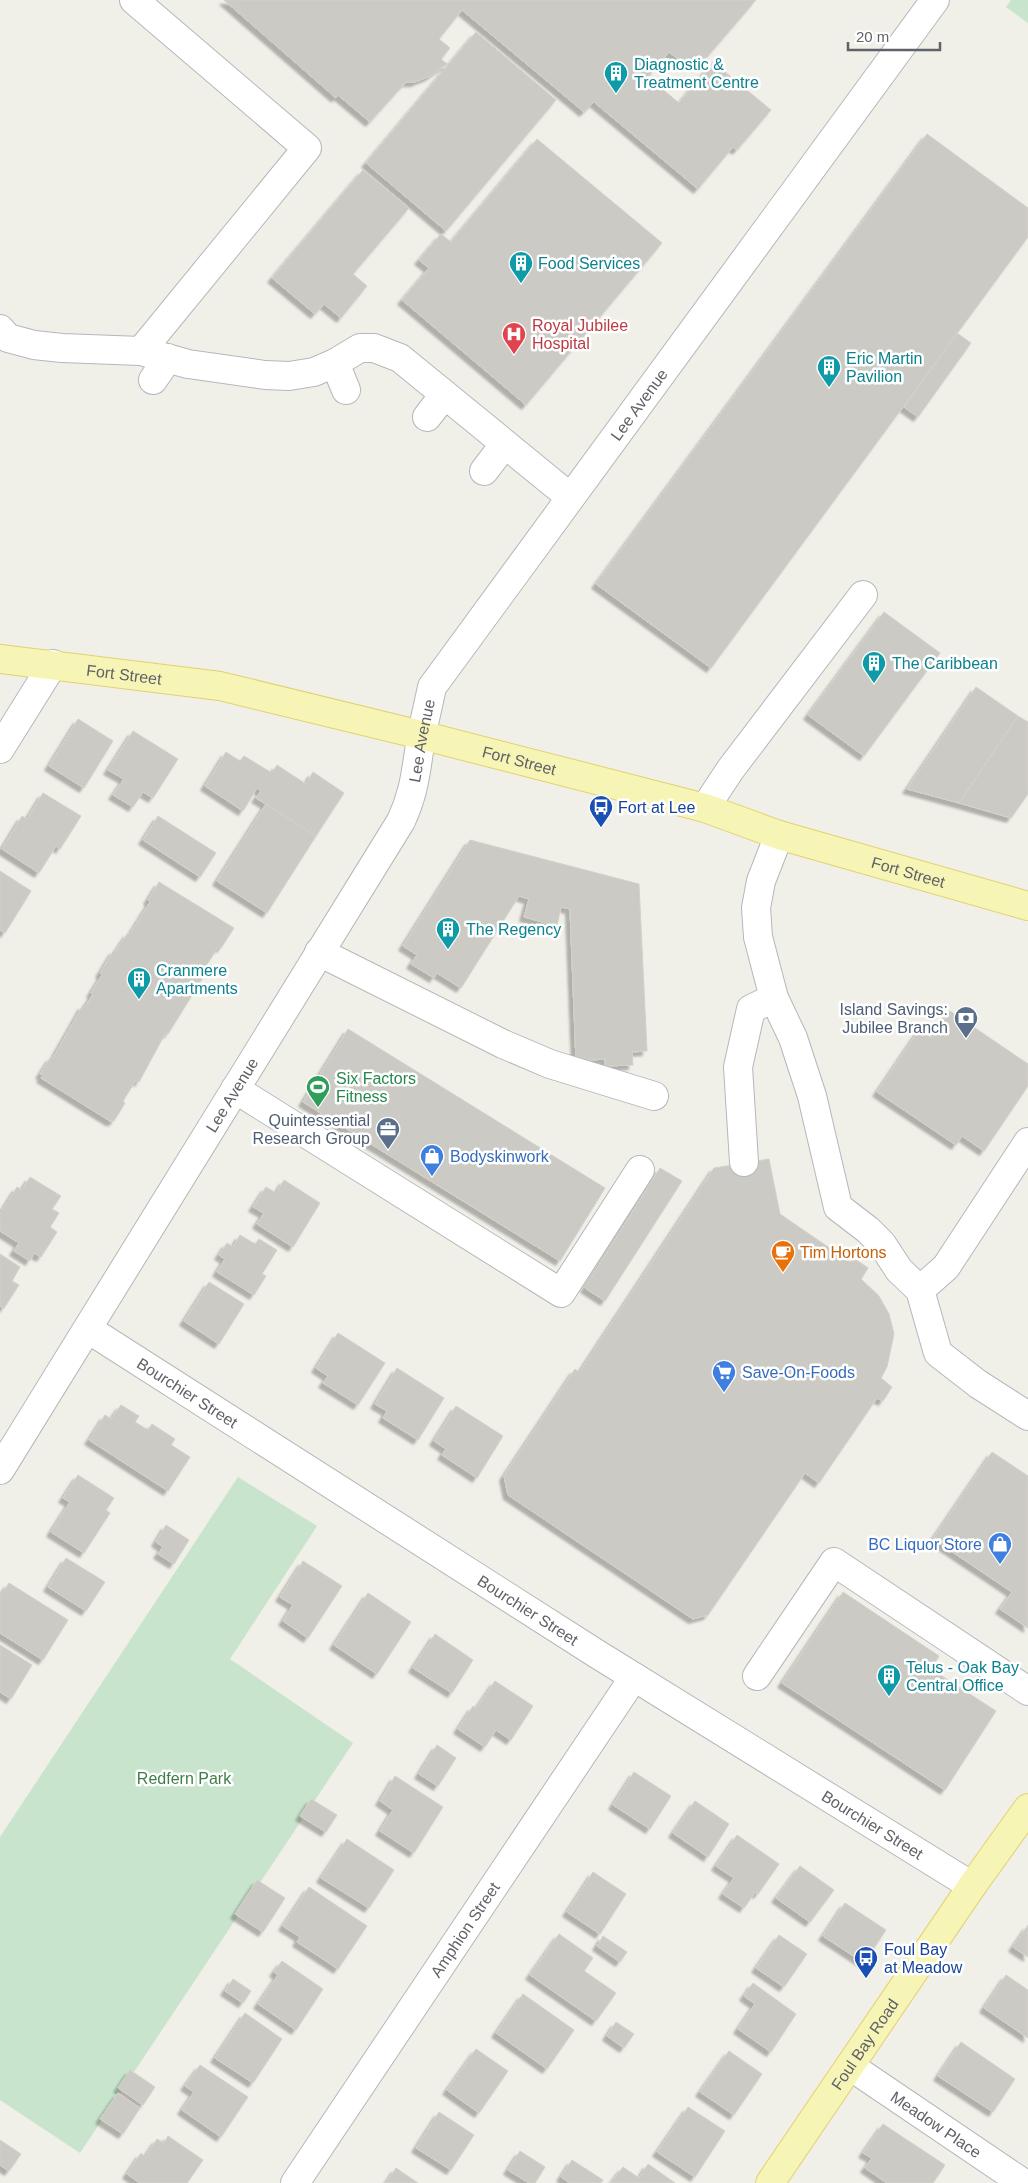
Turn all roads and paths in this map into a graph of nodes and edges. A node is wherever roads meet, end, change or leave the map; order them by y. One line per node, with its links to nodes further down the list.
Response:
1 (134, 0): 4 (street)
2 (935, 0): 13 (street, Lee Avenue)
3 (0, 329): 4 (street)
4 (141, 351): 5 (street)
5 (168, 358): 6 (street); 7 (street)
6 (335, 363): 8 (street); 9 (street)
7 (153, 380)
8 (346, 390)
9 (444, 395): 10 (street); 11 (street)
10 (426, 417)
11 (504, 444): 12 (street); 13 (street)
12 (484, 472)
13 (570, 497): 17 (street, Lee Avenue)
14 (863, 595): 19 (street)
15 (0, 659): 16 (main road, Fort Street)
16 (53, 664): 17 (main road, Fort Street); 18 (street)
17 (421, 734): 19 (main road, Fort Street); 22 (street, Lee Avenue)
18 (0, 749)
19 (705, 808): 20 (main road, Fort Street)
20 (779, 835): 21 (main road, Fort Street); 23 (street)
21 (1027, 904)
22 (319, 952): 24 (street, Lee Avenue); 25 (street)
23 (774, 998): 27 (street); 29 (street)
24 (235, 1089): 28 (street); 30 (street, Lee Avenue)
25 (654, 1096)
26 (1028, 1142): 29 (street)
27 (744, 1162)
28 (640, 1170)
29 (920, 1290): 31 (street)
30 (88, 1329): 32 (street, Lee Avenue); 34 (street, Bourchier Street)
31 (1028, 1416)
32 (0, 1470)
33 (757, 1676): 35 (street)
34 (634, 1677): 37 (street, Bourchier Street); 39 (street, Amphion Street)
35 (1028, 1691)
36 (1028, 1808): 37 (main road, Foul Bay Road)
37 (972, 1886): 38 (main road, Foul Bay Road)
38 (850, 2066): 40 (main road, Foul Bay Road); 41 (street, Meadow Place)
39 (295, 2183)
40 (770, 2183)
41 (1023, 2183)

